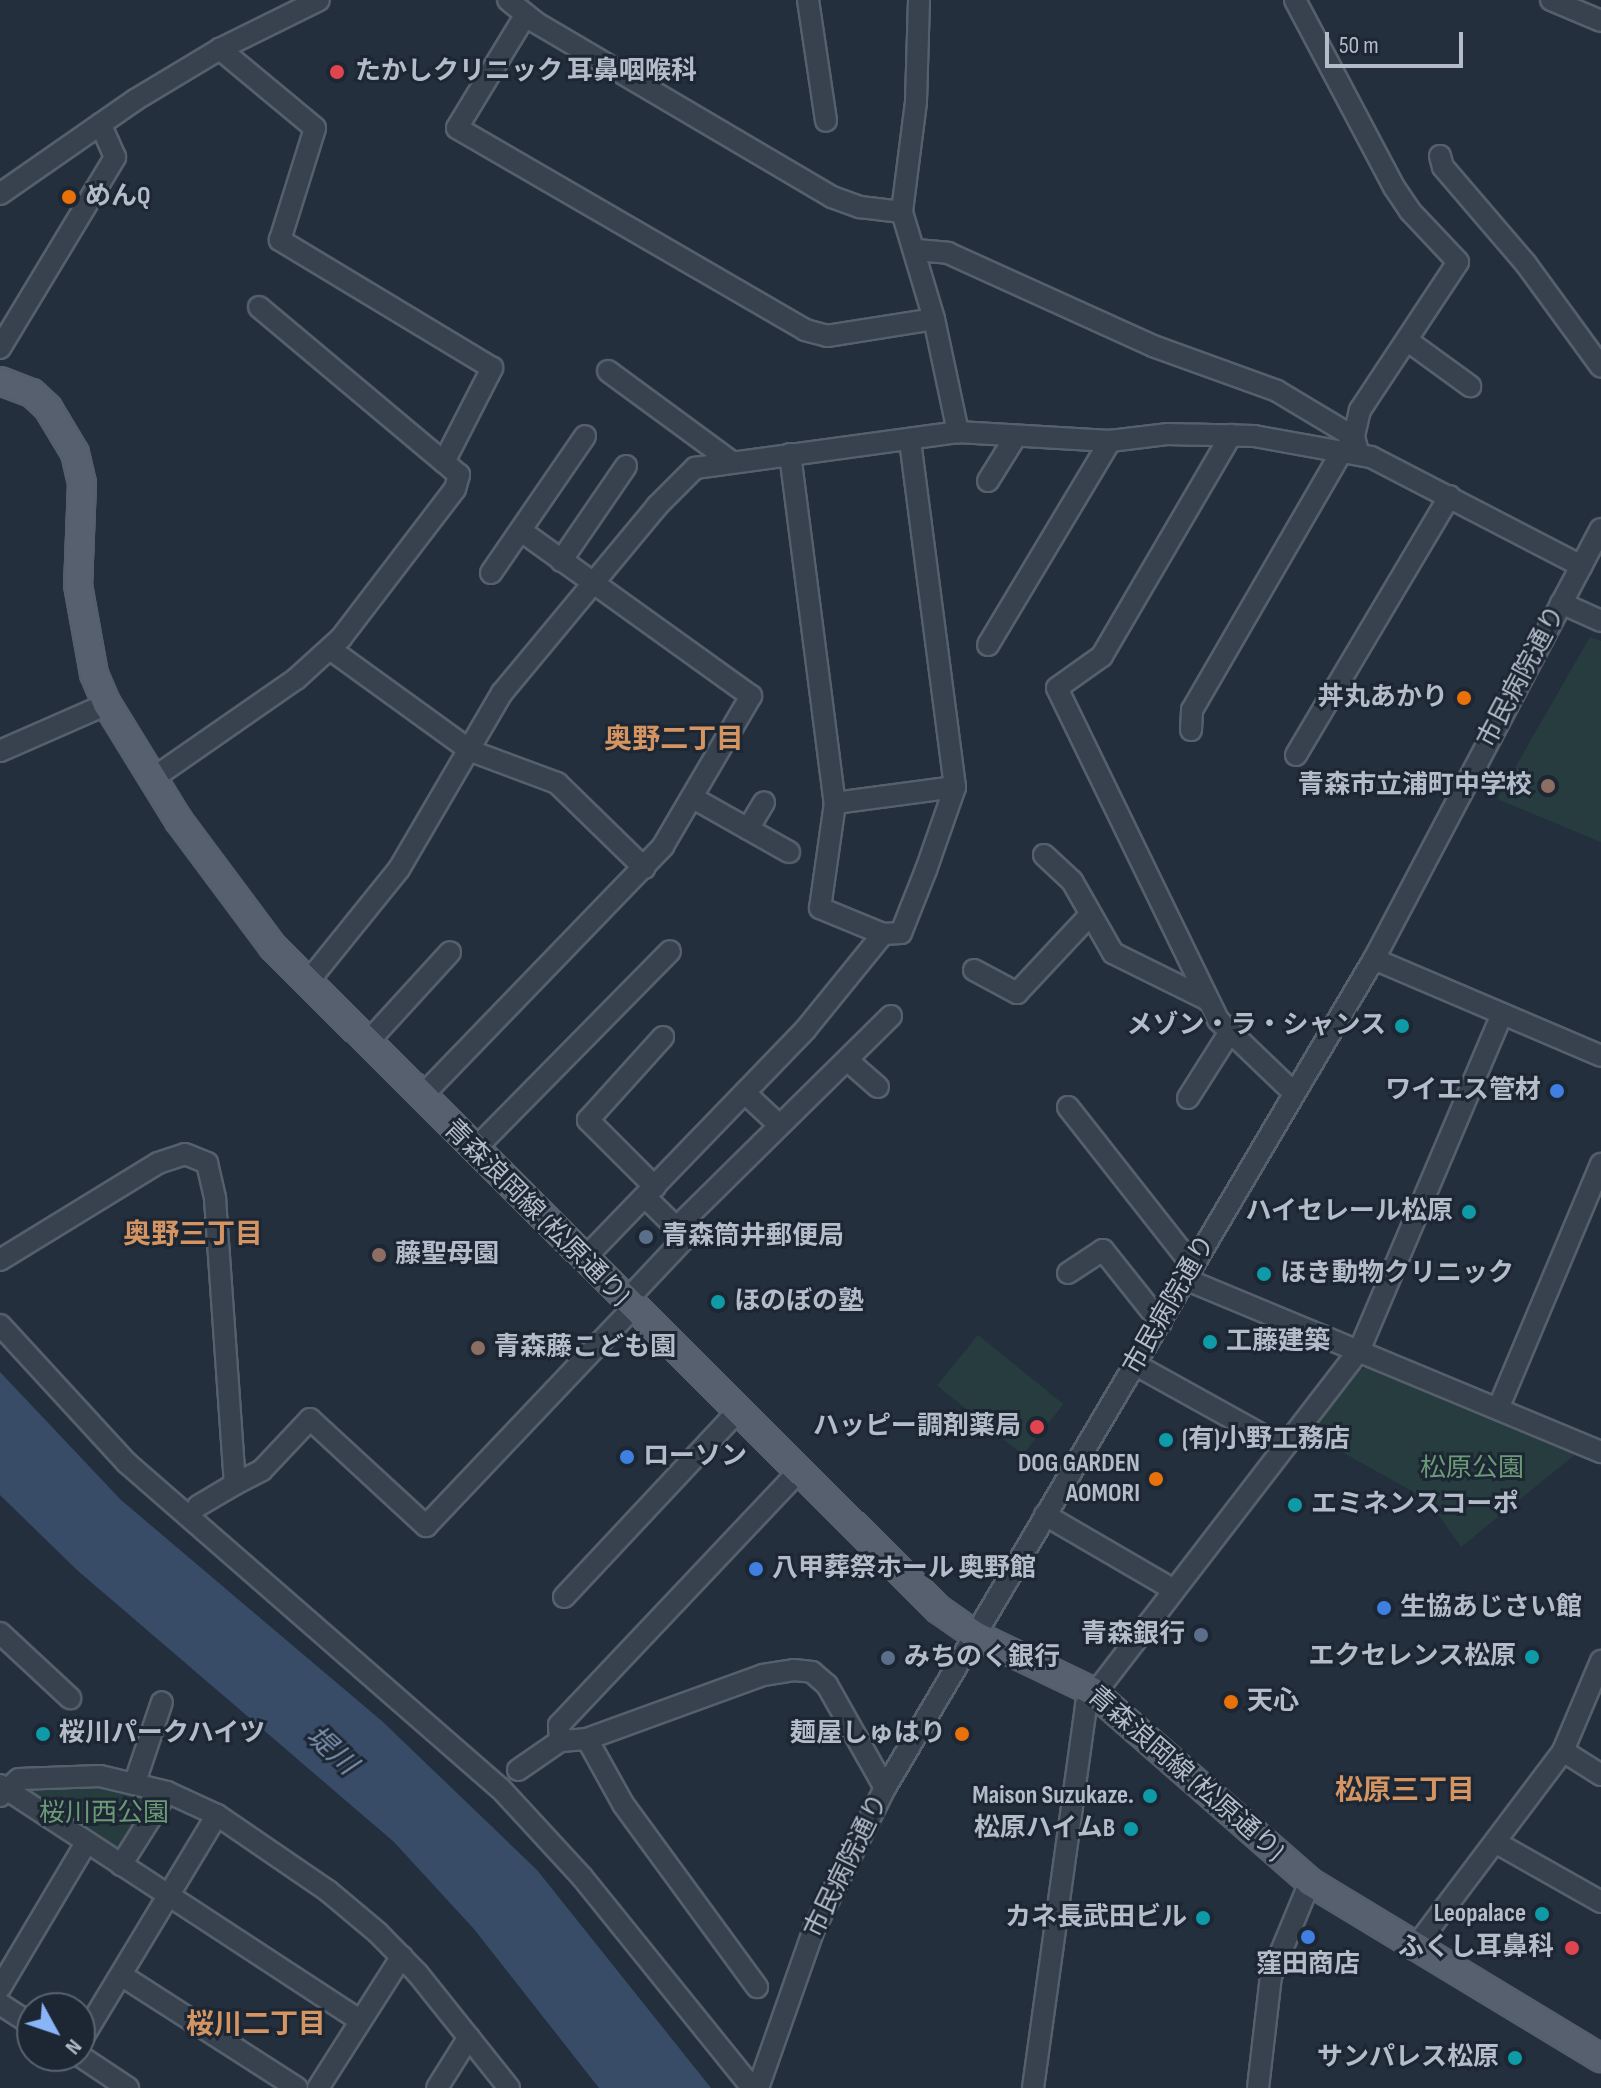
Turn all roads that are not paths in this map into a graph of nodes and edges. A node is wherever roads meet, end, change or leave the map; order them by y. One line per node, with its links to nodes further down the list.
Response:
1 (319, 0): 9 (street)
2 (508, 0): 7 (street)
3 (808, 0): 10 (street)
4 (919, 0): 14 (street)
5 (1295, 0): 18 (street)
6 (1551, 0): 8 (street)
7 (525, 16): 14 (street); 17 (street)
8 (1601, 21)
9 (220, 49): 11 (street); 33 (street)
10 (826, 121)
11 (100, 124): 13 (street); 19 (street)
12 (1440, 156): 20 (street)
13 (0, 194)
14 (902, 212): 15 (street)
15 (916, 250): 17 (street); 30 (street)
16 (259, 307): 33 (street)
17 (934, 319): 24 (street)
18 (1408, 341): 23 (street); 30 (street)
19 (0, 348)
20 (1601, 367)
21 (608, 371): 32 (street)
22 (0, 381): 47 (main road, 青森浪岡線 (松原通り))
23 (1470, 386)
24 (958, 432): 27 (street); 28 (street)
25 (1231, 435): 29 (street); 30 (street); 68 (street)
26 (585, 436): 38 (street)
27 (1016, 436): 29 (street); 35 (street)
28 (910, 439): 31 (street); 53 (street)
29 (1110, 441): 45 (street)
30 (1351, 447): 36 (street); 48 (street)
31 (790, 454): 32 (street); 56 (street)
32 (729, 460): 42 (street)
33 (444, 462): 46 (street)
34 (626, 466): 39 (street)
35 (988, 481)
36 (1450, 496): 40 (street); 51 (street)
37 (1601, 529): 40 (street, 市民病院通り)
38 (521, 531): 39 (street); 41 (street)
39 (561, 561): 42 (street)
40 (1581, 566): 43 (street, 市民病院通り)
41 (491, 573)
42 (593, 587): 50 (street); 54 (street)
43 (1561, 603): 44 (street); 65 (street, 市民病院通り)
44 (1601, 621)
45 (988, 645)
46 (330, 649): 50 (street); 52 (street)
47 (107, 704): 49 (street); 52 (main road, 青森浪岡線 (松原通り))
48 (1191, 730)
49 (0, 751)
50 (471, 751): 60 (street); 67 (street)
51 (1296, 755)
52 (152, 779): 67 (main road, 青森浪岡線 (松原通り))
53 (955, 787): 56 (street); 62 (street)
54 (695, 799): 57 (street); 60 (street)
55 (764, 802): 57 (street)
56 (835, 803): 62 (street)
57 (748, 829): 58 (street)
58 (789, 852)
59 (1044, 855): 61 (street)
60 (644, 868): 79 (street)
61 (1090, 915): 66 (street); 68 (street)
62 (883, 934): 78 (street)
63 (670, 951): 83 (street)
64 (450, 952): 73 (street)
65 (1374, 959): 69 (street); 77 (street, 市民病院通り)
66 (974, 970)
67 (307, 983): 73 (main road, 青森浪岡線 (松原通り))
68 (1208, 1000): 71 (street)
69 (1502, 1014): 74 (street); 94 (street)
70 (891, 1016): 75 (street)
71 (1228, 1035): 77 (street); 80 (street)
72 (663, 1037): 85 (street)
73 (367, 1043): 79 (main road, 青森浪岡線 (松原通り))
74 (1601, 1056)
75 (847, 1060): 76 (street); 82 (street)
76 (878, 1087)
77 (1294, 1093): 89 (street, 市民病院通り)
78 (746, 1094): 82 (street); 85 (street)
79 (421, 1097): 83 (main road, 青森浪岡線 (松原通り))
80 (1188, 1098)
81 (1068, 1107): 89 (street)
82 (779, 1125): 86 (street)
83 (474, 1150): 88 (main road, 青森浪岡線 (松原通り))
84 (1601, 1164): 96 (street)
85 (650, 1192): 86 (street); 88 (street)
86 (676, 1228): 91 (street)
87 (0, 1260): 101 (street)
88 (583, 1260): 91 (main road, 青森浪岡線 (松原通り))
89 (1189, 1272): 92 (street, 市民病院通り); 94 (street)
90 (1068, 1273): 92 (street)
91 (629, 1306): 97 (main road, 青森浪岡線 (松原通り)); 101 (street)
92 (1161, 1323): 95 (street, 市民病院通り)
93 (0, 1325): 143 (street)
94 (1359, 1351): 96 (street); 98 (street)
95 (1136, 1365): 98 (street); 103 (street, 市民病院通り)
96 (1498, 1409): 99 (street)
97 (737, 1412): 100 (main road, 青森浪岡線 (松原通り)); 105 (street)
98 (1284, 1447): 104 (street)
99 (1601, 1452)
100 (797, 1473): 107 (main road, 青森浪岡線 (松原通り)); 113 (street)
101 (235, 1484): 102 (street)
102 (198, 1506)
103 (1045, 1515): 104 (street); 107 (street, 市民病院通り)
104 (1172, 1589): 109 (street)
105 (564, 1597)
106 (0, 1633): 110 (street)
107 (975, 1635): 109 (main road, 青森浪岡線 (松原通り)); 118 (street, 市民病院通り)
108 (1601, 1661): 114 (street)
109 (1092, 1691): 125 (main road, 青森浪岡線 (松原通り)); 145 (street)
110 (70, 1698)
111 (162, 1702): 117 (street)
112 (587, 1739): 113 (street); 118 (street); 131 (street)
113 (560, 1741): 115 (street)
114 (1563, 1751): 116 (street); 122 (street)
115 (518, 1770)
116 (1601, 1775)
117 (135, 1782): 119 (street); 120 (street)
118 (885, 1788): 144 (street, 市民病院通り)
119 (2, 1790): 123 (street)
120 (167, 1792): 121 (street); 124 (street)
121 (217, 1815): 126 (street); 129 (street)
122 (1495, 1842): 127 (street); 128 (street)
123 (86, 1843): 124 (street); 132 (street)
124 (121, 1865): 126 (street)
125 (1310, 1882): 128 (main road, 青森浪岡線 (松原通り)); 146 (street)
126 (168, 1895): 130 (street); 134 (street)
127 (1601, 1902)
128 (1414, 1949): 136 (main road, 青森浪岡線 (松原通り))
129 (402, 1956): 134 (street); 135 (street)
130 (121, 1975): 133 (street); 139 (street)
131 (757, 1987)
132 (0, 1988)
133 (96, 2016)
134 (360, 2021): 140 (street)
135 (469, 2037): 141 (street); 142 (street)
136 (1601, 2058)
137 (96, 2067): 138 (street)
138 (128, 2088)
139 (297, 2088)
140 (318, 2088)
141 (437, 2088)
142 (509, 2088)
143 (752, 2088)
144 (758, 2088)
145 (1033, 2088)
146 (1258, 2088)

